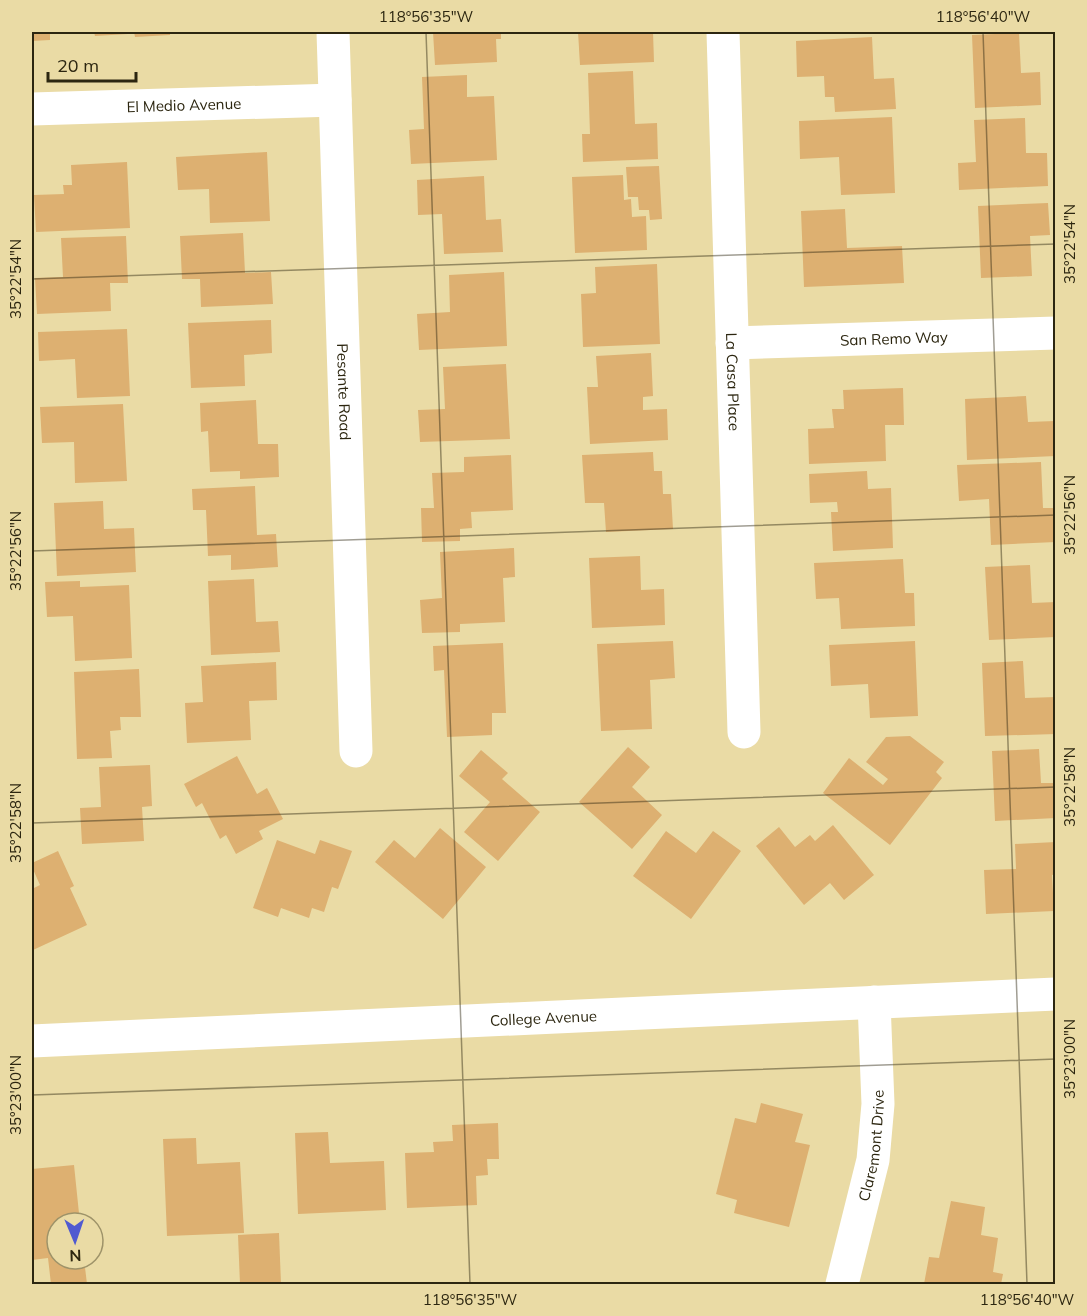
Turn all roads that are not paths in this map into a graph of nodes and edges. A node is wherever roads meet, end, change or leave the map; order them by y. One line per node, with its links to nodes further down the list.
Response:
1 (333, 32): 3 (street, Pesante Road)
2 (723, 32): 6 (street, La Casa Place)
3 (335, 100): 4 (street, El Medio Avenue); 8 (street, Pesante Road)
4 (32, 109)
5 (1056, 333): 6 (street, San Remo Way)
6 (732, 343): 7 (street, La Casa Place)
7 (744, 732)
8 (356, 751)
9 (1056, 994): 10 (street, College Avenue)
10 (874, 1002): 11 (street, College Avenue); 12 (street, Claremont Drive)
11 (32, 1041)
12 (842, 1284)

